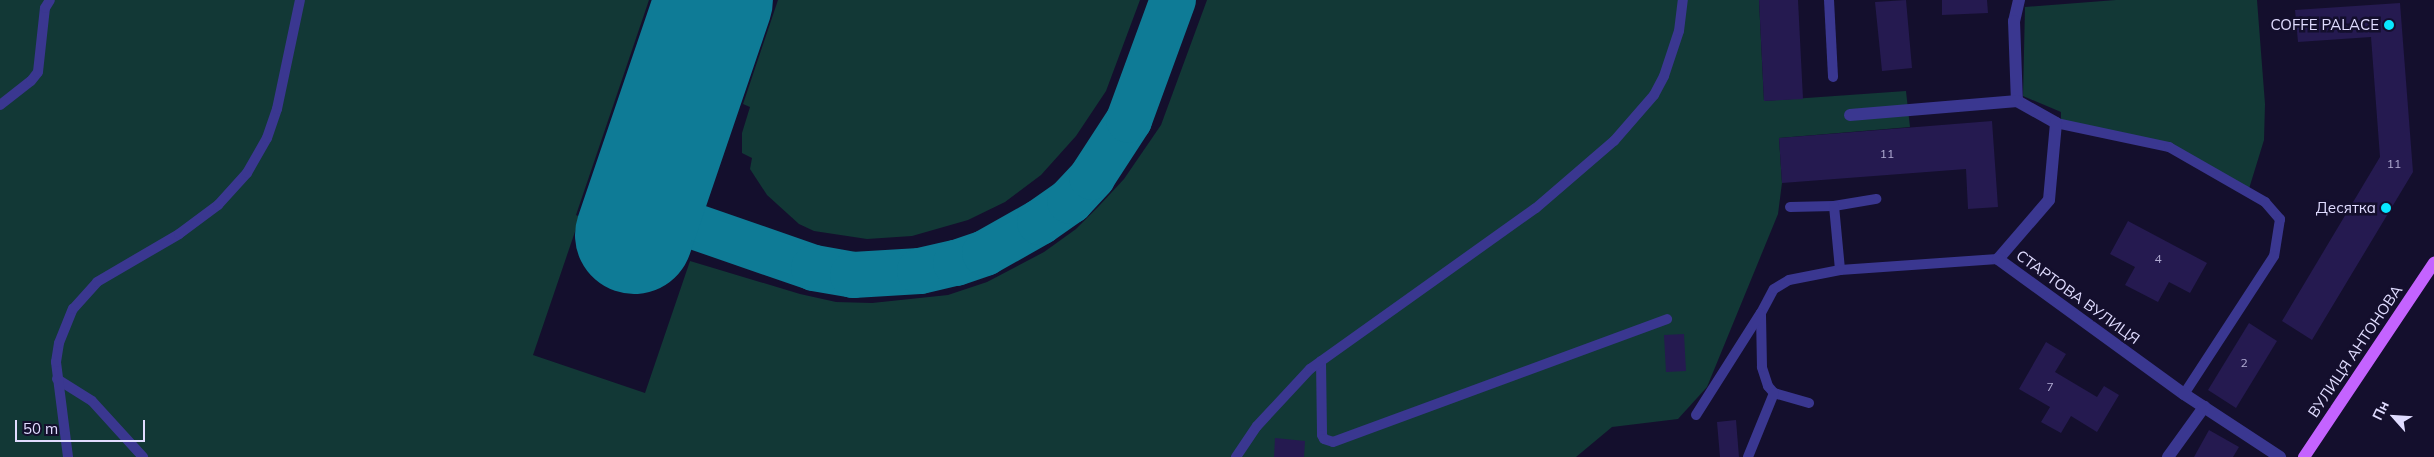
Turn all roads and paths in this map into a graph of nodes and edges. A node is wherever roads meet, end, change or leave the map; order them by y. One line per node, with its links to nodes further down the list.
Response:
1 (50, 0): 8 (lane)
2 (300, 0): 20 (lane)
3 (1683, 0): 19 (lane)
4 (1829, 0): 6 (lane)
5 (2019, 0): 7 (street)
6 (1834, 76)
7 (2017, 101): 9 (street); 10 (street)
8 (0, 105)
9 (1850, 115)
10 (2056, 123): 14 (street, СТАРТОВА ВУЛИЦЯ); 22 (lane)
11 (1876, 199): 12 (lane)
12 (1834, 206): 13 (lane); 16 (lane)
13 (1790, 208)
14 (1998, 259): 16 (lane); 22 (street, СТАРТОВА ВУЛИЦЯ)
15 (2434, 263): 32 (main road, ВУЛИЦЯ АНТОНОВА)
16 (1840, 270): 17 (lane)
17 (1761, 313): 21 (lane); 25 (lane)
18 (1667, 319): 19 (lane)
19 (1321, 361): 28 (lane)
20 (57, 379): 26 (lane); 27 (lane)
21 (1774, 393): 23 (lane); 29 (lane)
22 (2184, 394): 24 (street, СТАРТОВА ВУЛИЦЯ)
23 (1809, 403)
24 (2204, 407): 30 (street); 31 (street, СТАРТОВА ВУЛИЦЯ)
25 (1696, 415)
26 (68, 457)
27 (143, 457)
28 (1236, 457)
29 (1748, 457)
30 (2168, 457)
31 (2280, 457)
32 (2304, 457)

